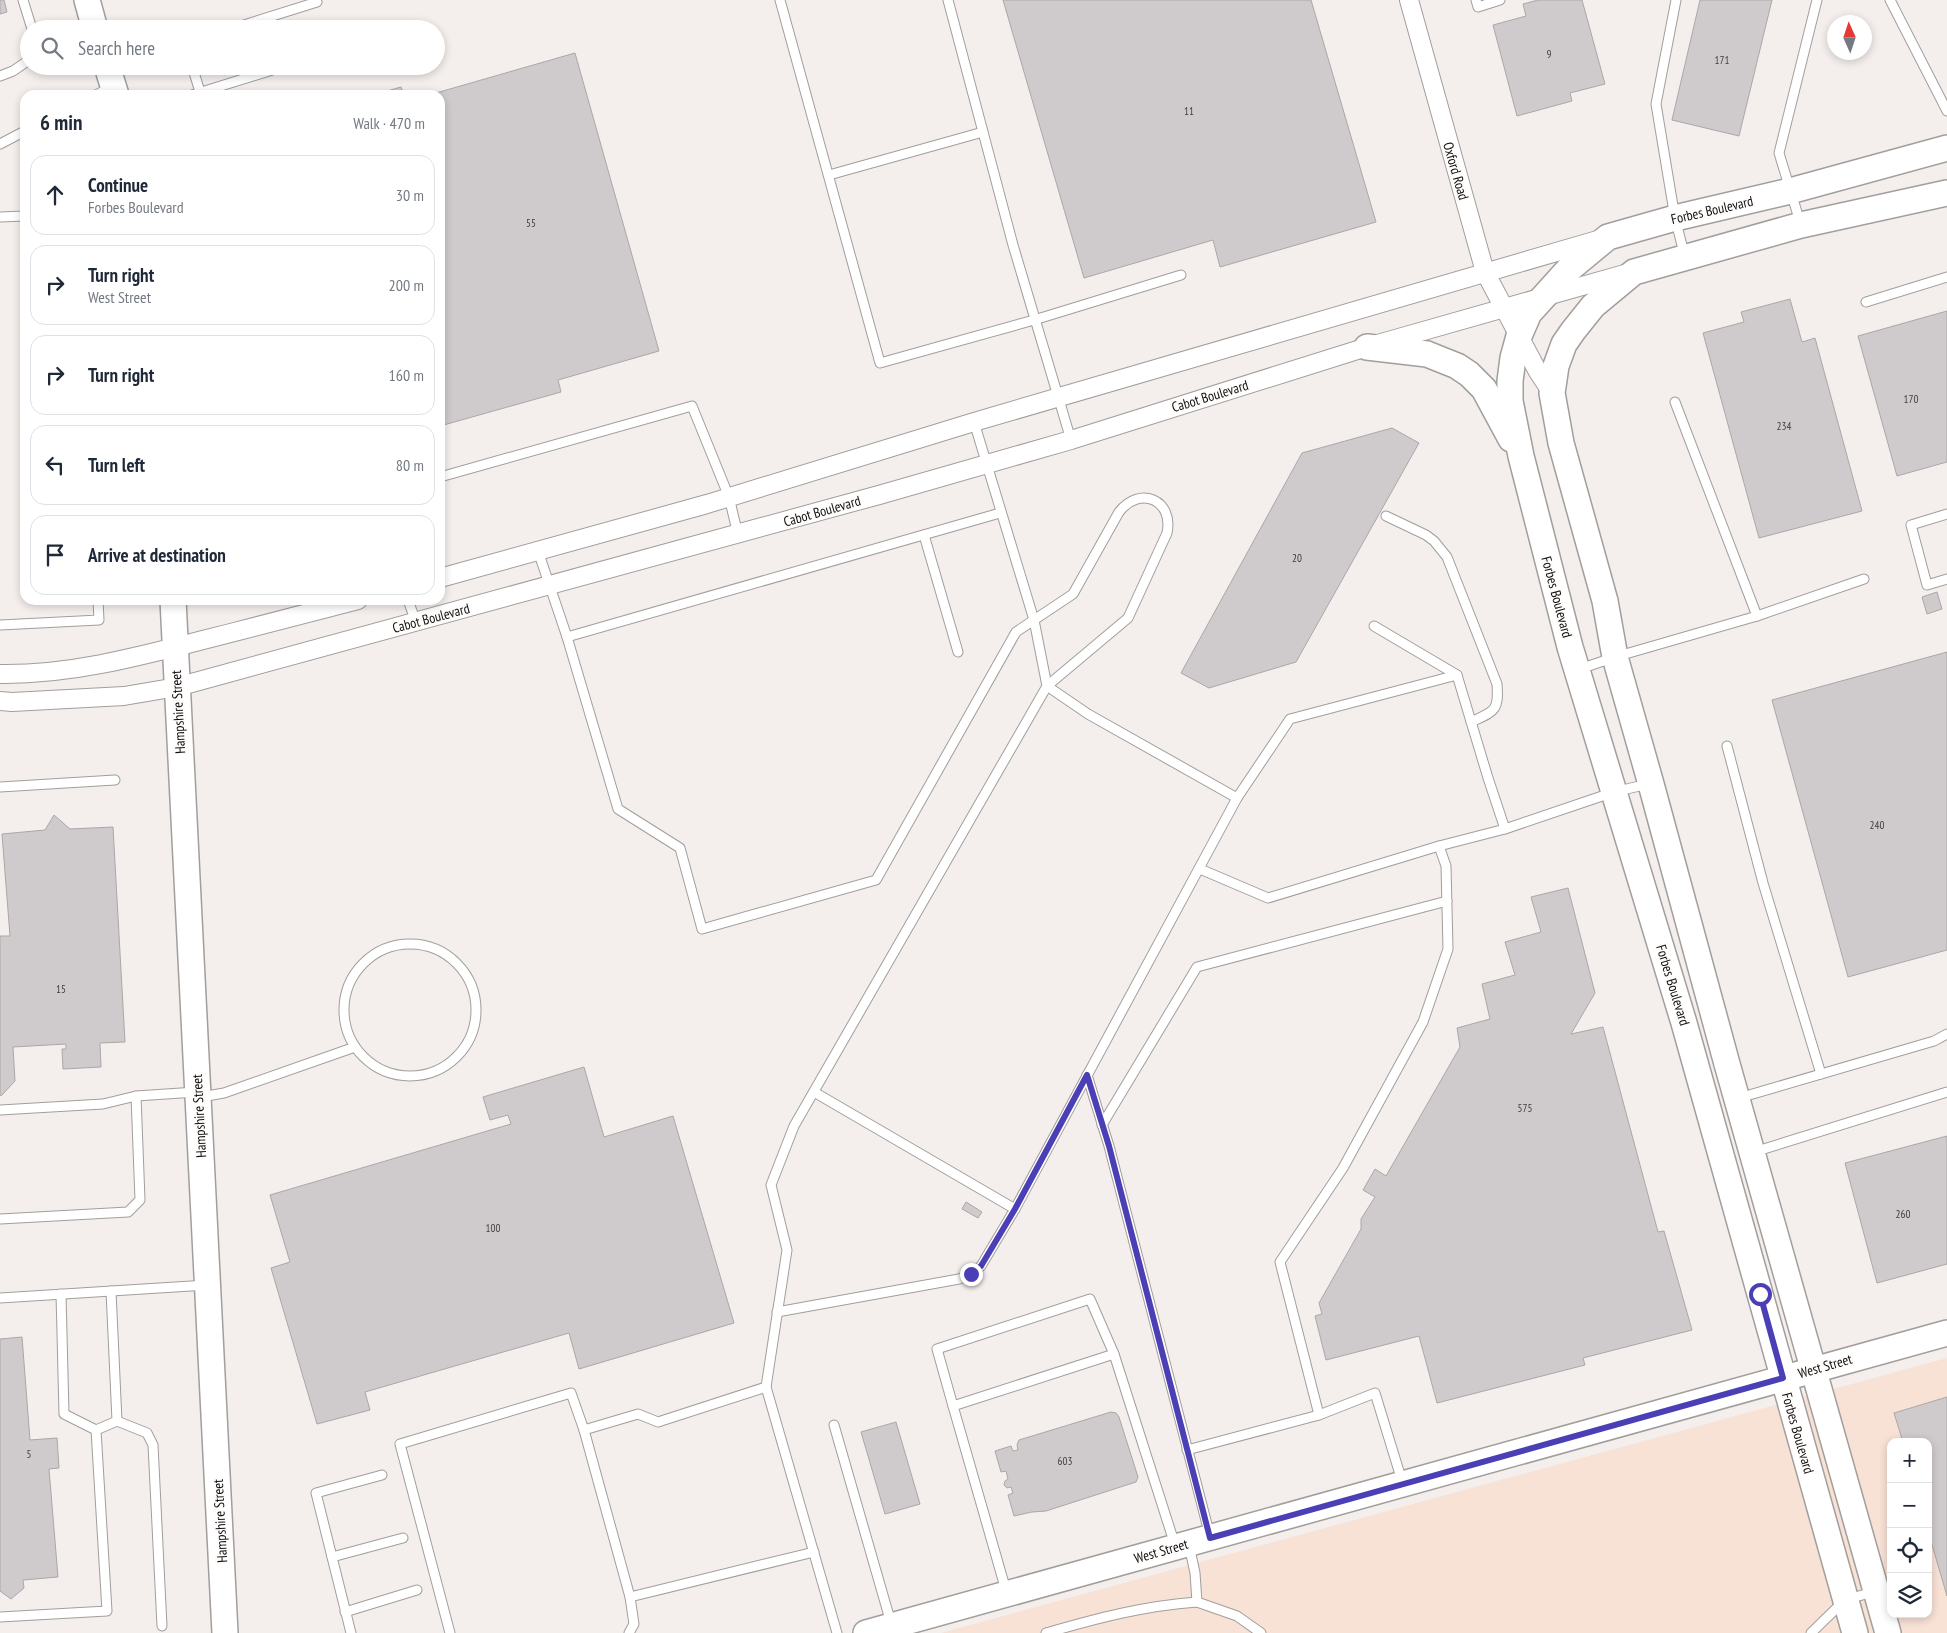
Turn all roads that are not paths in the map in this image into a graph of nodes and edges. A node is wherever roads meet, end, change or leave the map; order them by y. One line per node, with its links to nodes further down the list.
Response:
1 (24, 0): 12 (lane)
2 (87, 0): 13 (street)
3 (780, 0): 26 (lane)
4 (948, 0): 22 (lane)
5 (1408, 0): 35 (street, Oxford Road)
6 (1476, 0): 7 (lane)
7 (1500, 0)
8 (1676, 0): 31 (lane)
9 (1817, 0): 27 (lane)
10 (1890, 0): 21 (lane)
11 (317, 2): 14 (lane)
12 (30, 20)
13 (93, 20)
14 (260, 20)
15 (20, 66): 18 (lane)
16 (194, 75): 19 (lane)
17 (257, 75): 20 (lane)
18 (0, 76)
19 (197, 90)
20 (210, 90)
21 (1947, 111)
22 (983, 132): 26 (lane); 42 (lane)
23 (20, 134): 24 (lane)
24 (0, 144)
25 (1947, 148): 27 (street, Forbes Boulevard)
26 (829, 175): 42 (lane)
27 (1790, 191): 31 (street, Forbes Boulevard); 32 (lane)
28 (1947, 193): 32 (street, Forbes Boulevard)
29 (20, 216): 30 (lane)
30 (0, 217)
31 (1675, 218): 33 (street, Forbes Boulevard); 34 (lane)
32 (1801, 225): 34 (street, Forbes Boulevard)
33 (1608, 237): 35 (street); 39 (street, Forbes Boulevard)
34 (1685, 257): 36 (street, Forbes Boulevard)
35 (1485, 272): 41 (street, Oxford Road); 46 (street)
36 (1634, 272): 39 (street, Cabot Boulevard); 45 (street, Forbes Boulevard)
37 (1181, 275): 42 (lane)
38 (1947, 277): 40 (lane)
39 (1543, 297): 41 (street, Cabot Boulevard); 43 (street, Forbes Boulevard)
40 (1866, 302)
41 (1504, 307): 43 (street, Oxford Road); 44 (street, Cabot Boulevard)
42 (1034, 320): 46 (lane)
43 (1519, 336): 45 (street, Forbes Boulevard); 50 (street, Forbes Boulevard)
44 (1367, 347): 49 (street, Cabot Boulevard); 50 (street)
45 (1552, 393): 76 (street, Forbes Boulevard)
46 (1058, 397): 48 (street); 49 (lane)
47 (1675, 402): 68 (lane)
48 (974, 422): 51 (lane); 53 (street)
49 (1071, 440): 51 (street, Cabot Boulevard)
50 (1520, 456): 77 (street, Forbes Boulevard)
51 (986, 464): 54 (lane); 57 (street, Cabot Boulevard)
52 (445, 476): 53 (lane)
53 (729, 497): 57 (lane); 59 (street)
54 (1000, 513): 58 (lane); 69 (lane)
55 (1947, 514): 62 (lane)
56 (1386, 516): 83 (lane)
57 (738, 535): 63 (street, Cabot Boulevard)
58 (924, 535): 73 (lane); 75 (lane)
59 (538, 551): 60 (street); 63 (lane)
60 (445, 577)
61 (1864, 579): 68 (lane)
62 (1947, 579)
63 (551, 586): 70 (street, Cabot Boulevard); 73 (lane)
64 (98, 605): 71 (lane)
65 (173, 605): 74 (street, Hampshire Street)
66 (339, 605): 74 (street)
67 (410, 605): 70 (lane)
68 (1757, 616): 76 (lane)
69 (1034, 620): 73 (lane); 80 (lane); 80 (lane)
70 (416, 622): 81 (street, Cabot Boulevard)
71 (0, 625)
72 (1374, 626): 79 (lane)
73 (567, 637)
74 (175, 647): 78 (street); 81 (street, Hampshire Street)
75 (958, 652)
76 (1614, 657): 77 (lane); 86 (street, Forbes Boulevard)
77 (1577, 670): 88 (street, Forbes Boulevard)
78 (0, 674)
79 (1458, 675): 83 (lane); 89 (lane)
80 (1047, 686): 89 (lane); 98 (lane)
81 (177, 688): 82 (street, Cabot Boulevard); 100 (street, Hampshire Street)
82 (0, 701)
83 (1471, 722): 90 (lane)
84 (1727, 746): 96 (lane)
85 (115, 780): 87 (lane)
86 (1651, 784): 88 (lane); 102 (street, Forbes Boulevard)
87 (0, 787)
88 (1614, 792): 90 (lane); 105 (street, Forbes Boulevard)
89 (1237, 798): 92 (lane)
90 (1505, 829): 91 (lane)
91 (1439, 846): 92 (lane); 93 (lane)
92 (1200, 869): 97 (lane)
93 (1447, 901): 104 (lane); 119 (lane)
94 (1947, 1034): 96 (lane)
95 (355, 1047): 95 (lane); 100 (lane)
96 (1821, 1074): 102 (lane)
97 (1087, 1075): 104 (lane); 106 (lane)
98 (814, 1092): 106 (lane); 112 (lane)
99 (1947, 1092): 105 (lane)
100 (198, 1095): 101 (lane); 108 (street, Hampshire Street)
101 (136, 1096): 103 (lane); 107 (lane)
102 (1736, 1099): 105 (street, Forbes Boulevard)
103 (0, 1110)
104 (1102, 1125): 124 (lane)
105 (1736, 1141): 115 (street, Forbes Boulevard); 116 (street, Forbes Boulevard)
106 (1015, 1209): 112 (lane)
107 (0, 1219)
108 (208, 1285): 109 (lane); 141 (street, Hampshire Street)
109 (111, 1291): 110 (lane); 120 (lane)
110 (61, 1294): 111 (lane); 122 (lane)
111 (0, 1298)
112 (778, 1312): 117 (lane)
113 (1947, 1333): 115 (street, West Street)
114 (1114, 1354): 118 (lane); 118 (lane); 128 (lane)
115 (1812, 1370): 116 (street, West Street); 132 (street, Forbes Boulevard)
116 (1783, 1378): 126 (street, West Street); 135 (street, Forbes Boulevard)
117 (766, 1387): 123 (lane); 129 (lane)
118 (953, 1406): 133 (lane)
119 (1319, 1415): 124 (lane); 126 (lane)
120 (117, 1421): 122 (lane); 139 (lane)
121 (834, 1425): 140 (lane)
122 (96, 1430): 138 (lane)
123 (584, 1430): 134 (lane); 143 (lane)
124 (1188, 1450): 128 (lane)
125 (382, 1475): 130 (lane)
126 (1403, 1484): 128 (street, West Street)
127 (403, 1538): 130 (lane)
128 (1192, 1543): 133 (street, West Street); 136 (lane)
129 (814, 1552): 134 (lane); 145 (lane)
130 (332, 1557): 137 (lane)
131 (417, 1590): 137 (lane)
132 (1876, 1591): 135 (lane); 151 (street, Forbes Boulevard)
133 (1007, 1594): 140 (street, West Street)
134 (630, 1597): 144 (lane)
135 (1845, 1600): 149 (lane); 150 (street, Forbes Boulevard)
136 (1197, 1602): 147 (lane); 148 (lane)
137 (345, 1612): 142 (lane)
138 (0, 1617)
139 (162, 1626)
140 (892, 1626): 146 (street, West Street)
141 (225, 1633)
142 (351, 1633)
143 (450, 1633)
144 (629, 1633)
145 (837, 1633)
146 (866, 1633)
147 (1046, 1633)
148 (1261, 1633)
149 (1811, 1633)
150 (1855, 1633)
151 (1888, 1633)

